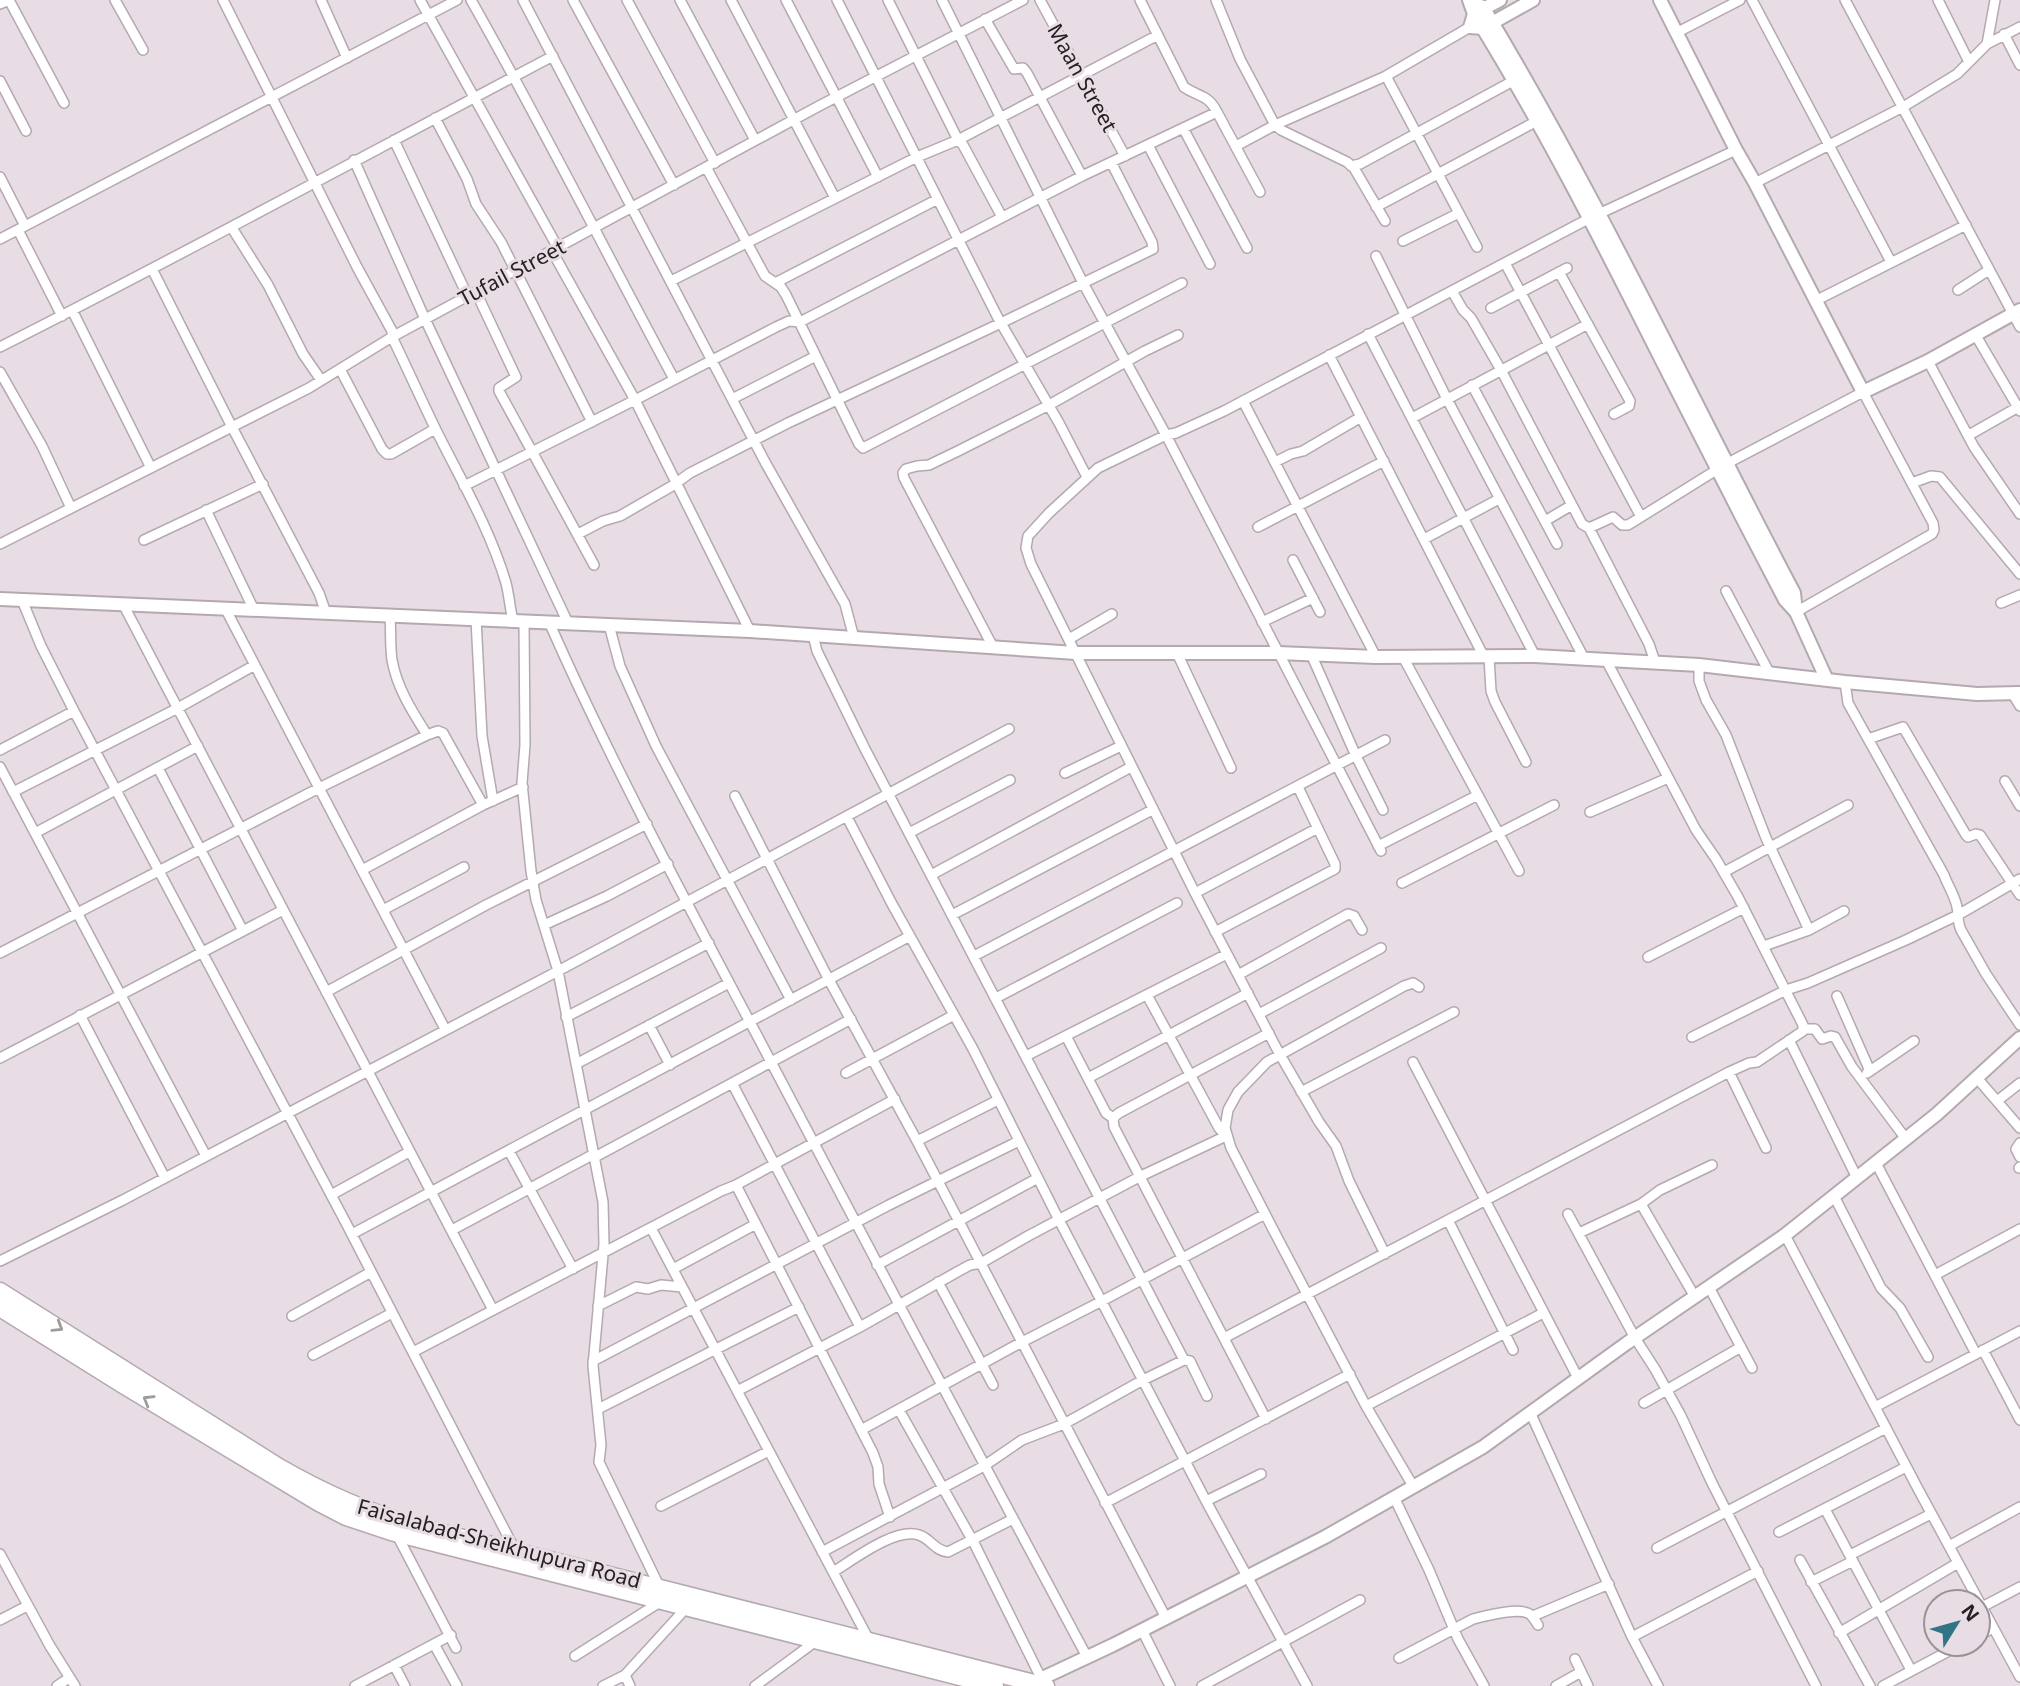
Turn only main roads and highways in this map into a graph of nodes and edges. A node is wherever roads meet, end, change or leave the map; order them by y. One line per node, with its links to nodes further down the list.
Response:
1 (0, 1291): 3 (highway, Faisalabad-Sheikhupura Road, one-way to 3)
2 (0, 1308): 3 (highway, Faisalabad-Sheikhupura Road, one-way to 2)
3 (661, 1595): 4 (highway, Faisalabad-Sheikhupura Road); 4 (highway, Faisalabad-Sheikhupura Road)
4 (997, 1682): 5 (highway, Faisalabad-Sheikhupura Road)
5 (1040, 1682)

